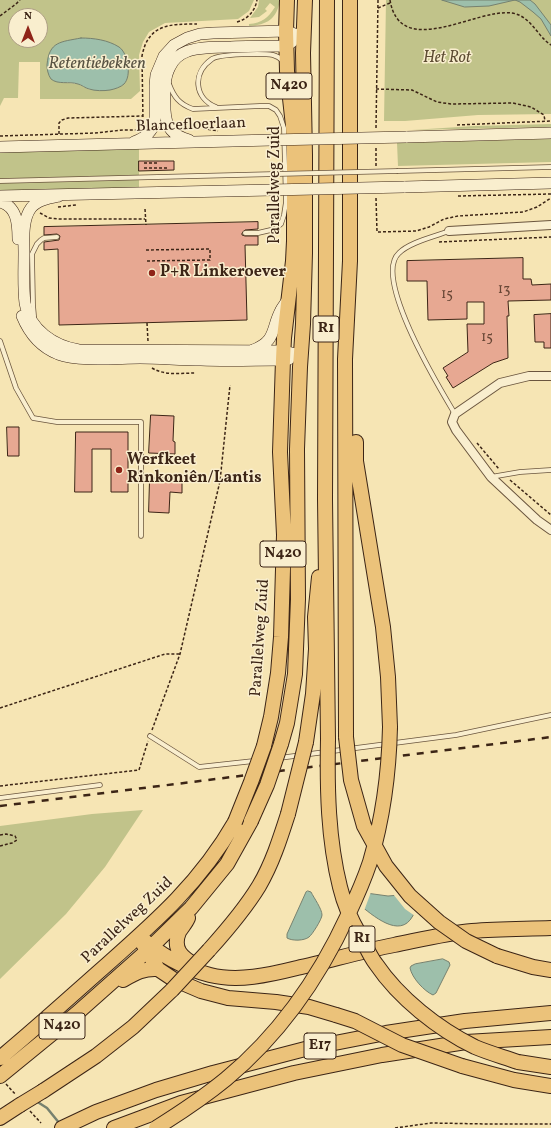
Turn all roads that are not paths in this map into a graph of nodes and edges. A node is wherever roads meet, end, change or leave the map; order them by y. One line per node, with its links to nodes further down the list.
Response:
1 (287, 0): 5 (highway, N420)
2 (305, 0): 6 (highway, N420)
3 (327, 0): 36 (highway, R1)
4 (350, 0): 32 (highway, R1)
5 (286, 31): 6 (main road); 7 (highway, N420); 13 (main road)
6 (303, 37): 7 (main road); 29 (highway, N420)
7 (286, 46): 8 (highway, Parallelweg Zuid / N420); 9 (main road)
8 (287, 71): 10 (lane); 25 (highway, Parallelweg Zuid / N420)
9 (167, 75): 10 (lane); 12 (main road)
10 (219, 108): 23 (lane)
11 (551, 133): 12 (main road, Blancefloerlaan, bridge)
12 (204, 142): 13 (main road, Blancefloerlaan)
13 (117, 145): 14 (main road, Blancefloerlaan)
14 (0, 148)
15 (551, 167): 16 (lane, bridge)
16 (0, 181)
17 (551, 183): 19 (main road, bridge)
18 (0, 196): 19 (main road)
19 (59, 196): 26 (main road)
20 (0, 202): 30 (main road)
21 (551, 225): 22 (street)
22 (449, 231): 33 (lane)
23 (245, 233)
24 (57, 237): 26 (lane)
25 (289, 299): 28 (main road); 30 (highway, Parallelweg Zuid / N420)
26 (38, 330): 28 (main road)
27 (0, 341): 38 (lane)
28 (253, 350): 30 (main road)
29 (301, 355): 30 (main road); 43 (highway, Parallelweg Zuid / N420, bridge)
30 (283, 356): 45 (highway, Parallelweg Zuid / N420, bridge)
31 (551, 376): 33 (street)
32 (346, 404): 47 (highway, R1, bridge); 59 (highway, bridge)
33 (454, 415): 35 (street)
34 (551, 470): 35 (lane)
35 (490, 477): 37 (street)
36 (325, 499): 53 (highway, R1, bridge); 56 (highway, bridge)
37 (551, 530)
38 (141, 536)
39 (551, 715): 40 (lane)
40 (150, 736)
41 (100, 785): 42 (lane)
42 (0, 798)
43 (191, 908): 45 (highway, Parallelweg Zuid / N420); 48 (highway)
44 (551, 928): 48 (highway)
45 (146, 944): 46 (highway); 48 (highway); 49 (highway, Parallelweg Zuid / N420); 52 (highway, Parallelweg Zuid / N420)
46 (158, 969): 49 (highway); 55 (highway, bridge)
47 (551, 970)
48 (210, 975)
49 (106, 988): 54 (highway, Parallelweg Zuid / N420)
50 (551, 1014): 57 (highway, E17)
51 (551, 1037): 58 (highway, E17)
52 (4, 1055)
53 (551, 1067)
54 (0, 1076)
55 (551, 1086)
56 (0, 1118)
57 (62, 1128)
58 (114, 1128)
59 (156, 1128)

